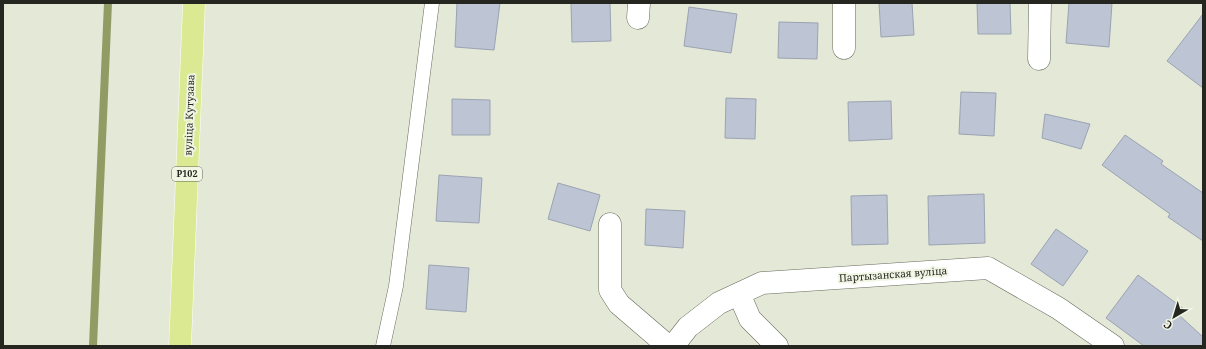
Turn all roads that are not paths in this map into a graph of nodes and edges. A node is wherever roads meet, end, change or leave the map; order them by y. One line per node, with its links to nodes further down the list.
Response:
1 (194, 3): 9 (main road, вуліца Кутузава / Р102)
2 (432, 3): 10 (lane)
3 (844, 3): 5 (street)
4 (1040, 3): 6 (street)
5 (844, 48)
6 (1039, 59)
7 (610, 224): 11 (street)
8 (739, 294): 12 (street, Партызанская вуліца); 13 (street); 14 (street, Партызанская вуліца)
9 (180, 346)
10 (383, 346)
11 (668, 346)
12 (673, 346)
13 (777, 346)
14 (1113, 346)

